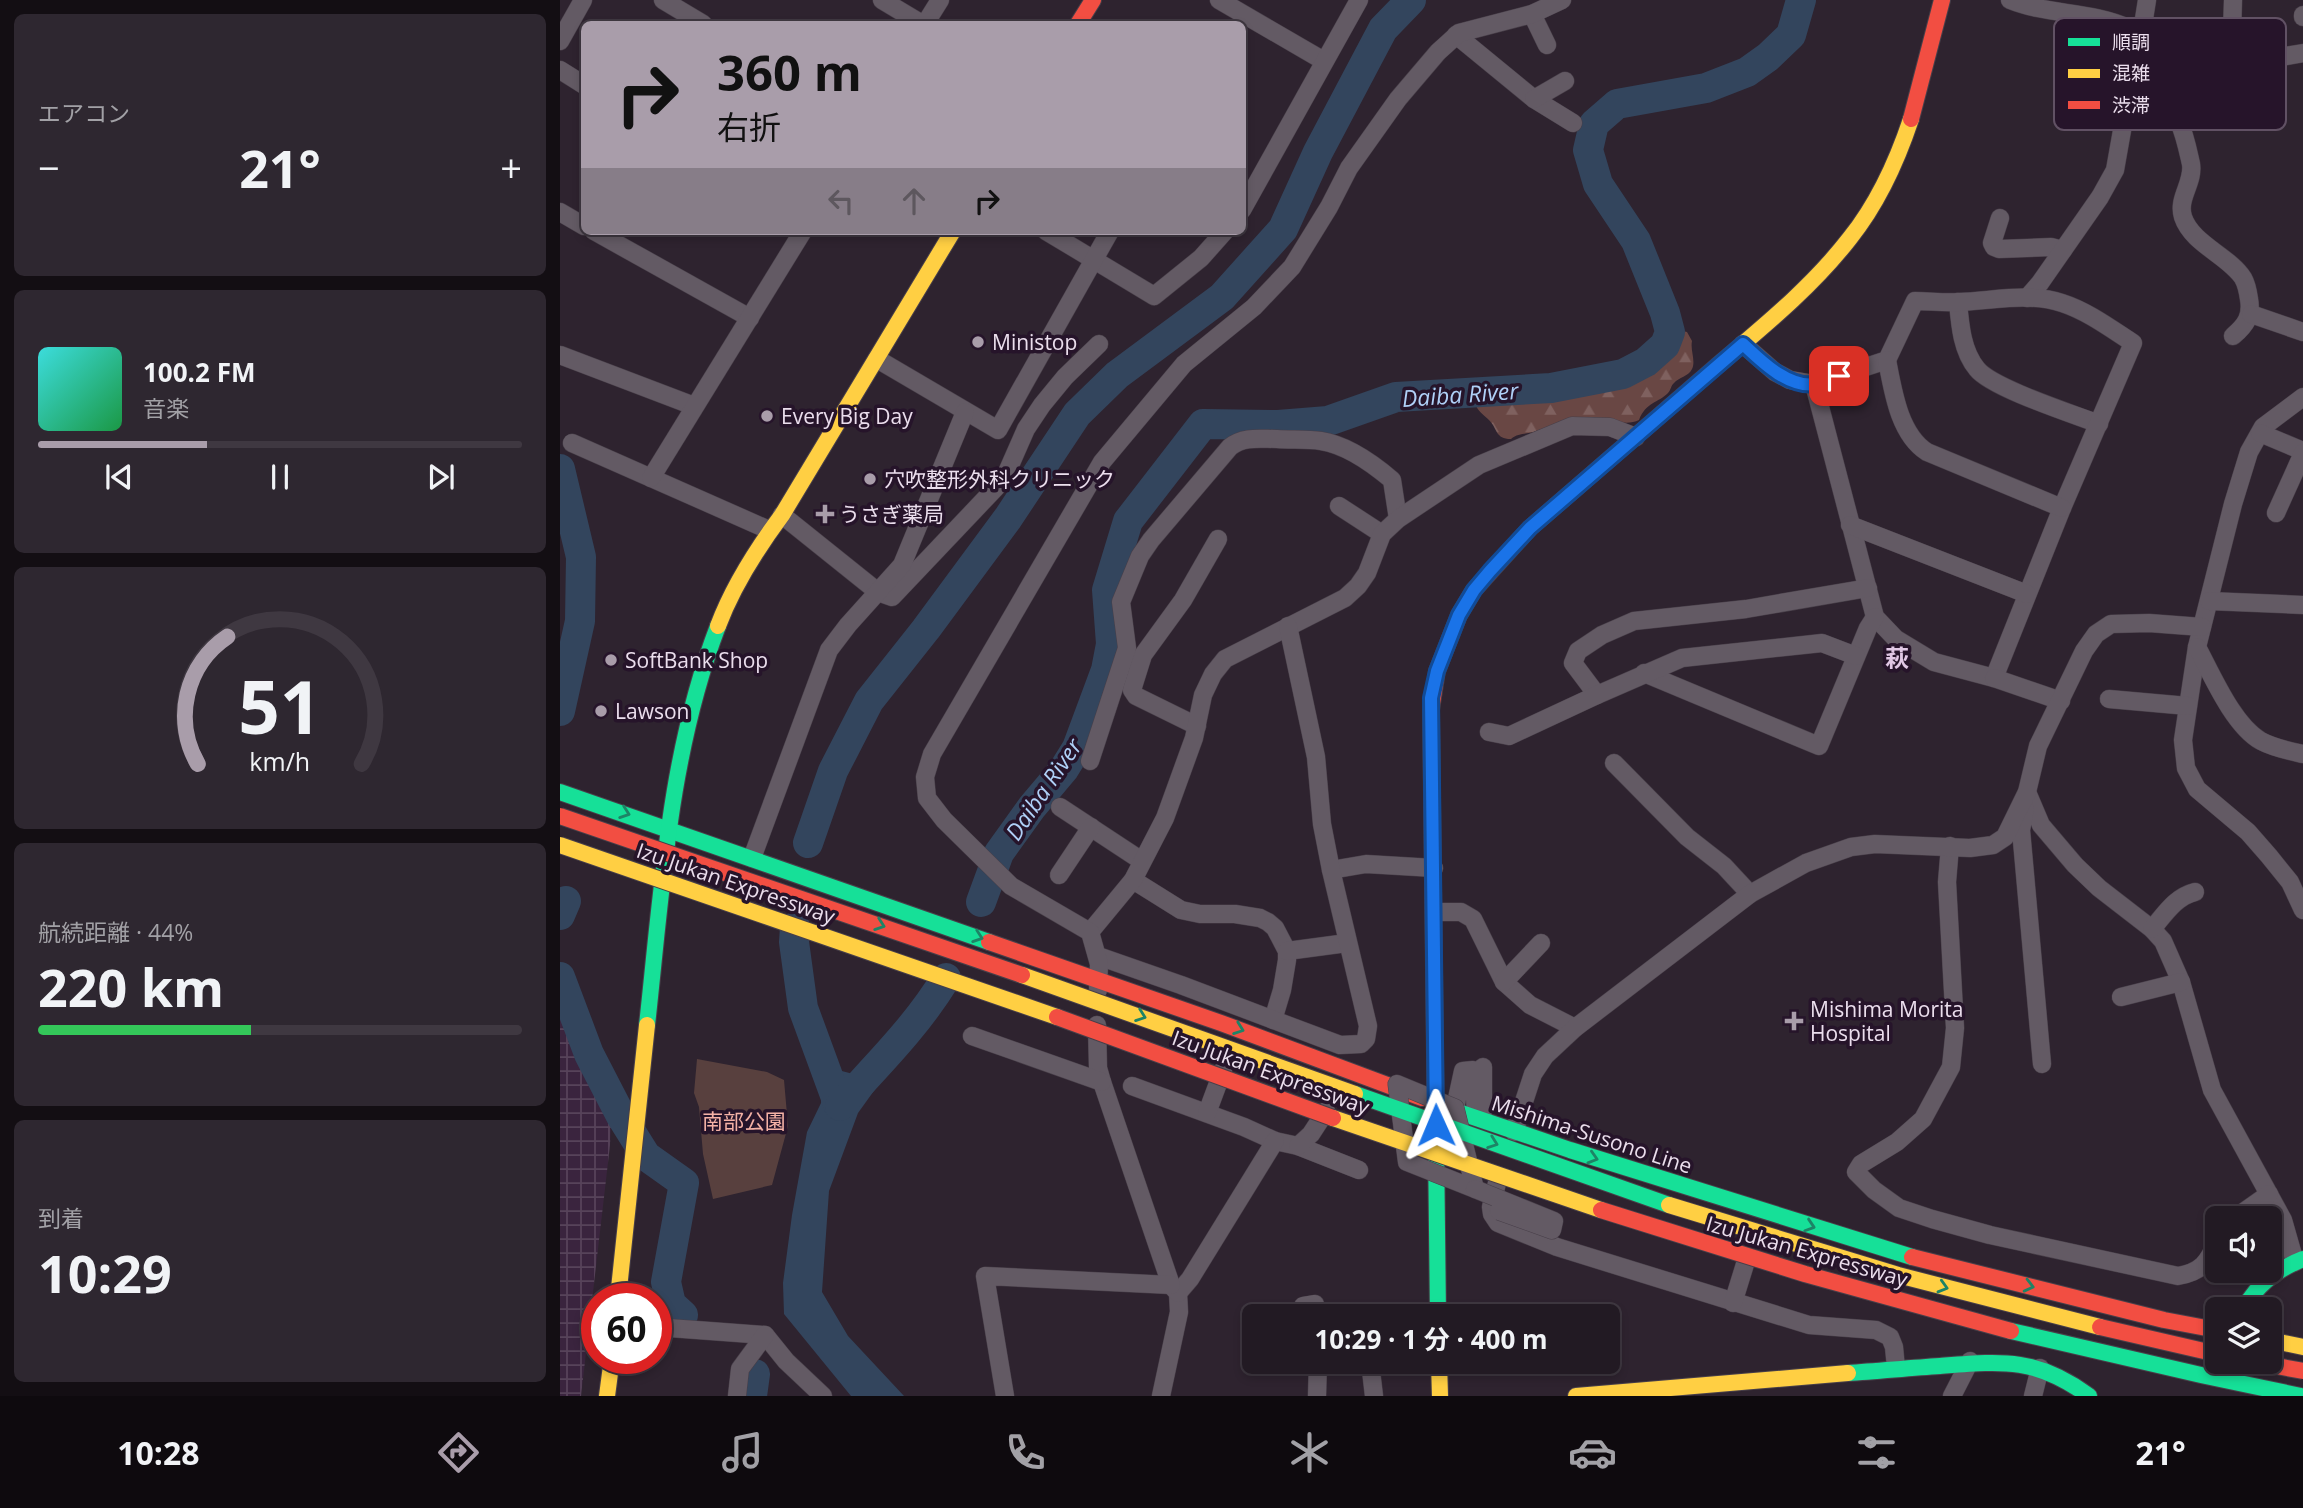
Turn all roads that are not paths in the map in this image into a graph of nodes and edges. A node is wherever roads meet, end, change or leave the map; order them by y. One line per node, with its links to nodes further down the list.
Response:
1 (583, 0): 24 (street)
2 (663, 0): 18 (street)
3 (882, 0): 19 (street)
4 (940, 0): 20 (street)
5 (1093, 0): 21 (main road)
6 (1219, 0): 17 (street)
7 (1359, 0): 26 (street)
8 (1562, 0): 13 (street)
9 (1942, 0): 53 (main road)
10 (2010, 0): 14 (street)
11 (2147, 0): 15 (street)
12 (2233, 0): 16 (street)
13 (1532, 14): 23 (street); 25 (street)
14 (2091, 18)
15 (2141, 18)
16 (2232, 18)
17 (1241, 20)
18 (698, 21)
19 (918, 21)
20 (925, 21)
21 (1080, 21)
22 (1246, 22): 26 (street)
23 (1456, 35): 30 (street); 118 (street)
24 (560, 41)
25 (1548, 45)
26 (1324, 61): 34 (street)
27 (560, 70): 29 (street)
28 (1565, 82): 30 (street)
29 (581, 83)
30 (1534, 99): 31 (street)
31 (1573, 123)
32 (2122, 130): 44 (street)
33 (2182, 130): 48 (street)
34 (1246, 203)
35 (560, 212): 37 (street)
36 (2000, 219): 44 (street)
37 (581, 224)
38 (601, 235): 49 (street)
39 (801, 235): 49 (street)
40 (952, 235): 55 (main road)
41 (1053, 235): 45 (street)
42 (1107, 235): 45 (street)
43 (1221, 235): 45 (street)
44 (2063, 250): 46 (street)
45 (1093, 258): 60 (street)
46 (2027, 298): 47 (street); 61 (street)
47 (1958, 302): 56 (street); 61 (street)
48 (2250, 314): 50 (street); 51 (street)
49 (750, 318): 59 (street)
50 (2303, 332)
51 (2233, 336)
52 (1098, 344): 77 (street)
53 (1743, 344): 57 (street); 63 (main road)
54 (560, 355): 59 (street)
55 (877, 359): 60 (street); 70 (main road)
56 (1887, 360): 57 (street); 68 (street)
57 (1814, 384): 72 (street)
58 (2303, 397): 62 (street)
59 (694, 406): 66 (street)
60 (965, 412): 77 (street)
61 (2099, 424): 68 (street)
62 (2260, 433): 65 (street); 79 (street)
63 (1636, 437): 71 (street); 108 (main road)
64 (572, 443): 66 (street)
65 (2303, 452): 69 (street)
66 (650, 478): 73 (street)
67 (1339, 506): 74 (street)
68 (2062, 508): 78 (street)
69 (2276, 513)
70 (782, 515): 73 (main road); 77 (street)
71 (1398, 519): 74 (street); 95 (street)
72 (1850, 525): 76 (street); 78 (street)
73 (769, 530): 102 (main road)
74 (1382, 534): 82 (street)
75 (1218, 539): 92 (street)
76 (1867, 588): 81 (street); 88 (street)
77 (878, 592): 106 (street)
78 (2028, 594): 87 (street)
79 (2209, 601): 80 (street); 83 (street)
80 (2303, 605)
81 (1875, 617): 85 (street); 87 (street)
82 (1288, 626): 92 (street); 109 (street)
83 (2202, 627): 84 (street); 90 (street)
84 (2197, 647): 91 (street); 94 (street)
85 (1856, 656): 86 (street); 86 (street)
86 (1644, 674): 88 (street)
87 (1994, 678): 90 (street)
88 (1597, 695): 93 (street)
89 (2109, 698): 91 (street)
90 (2061, 701): 98 (street)
91 (2188, 706): 115 (street)
92 (1197, 726): 107 (street)
93 (1489, 733)
94 (2303, 754)
95 (1090, 761)
96 (1614, 763): 114 (street)
97 (560, 792): 102 (main road, Mishima-Susono Line, one-way to 102)
98 (2027, 792): 105 (street); 117 (street); 133 (street)
99 (1060, 807): 101 (street)
100 (560, 816): 165 (main road, Izu Jukan Expressway, one-way to 165, bridge)
101 (1091, 827): 107 (street); 111 (street)
102 (669, 828): 106 (main road, Mishima-Susono Line); 110 (main road)
103 (560, 835): 110 (main road)
104 (560, 845): 191 (main road, Izu Jukan Expressway, bridge)
105 (1950, 846): 114 (street); 154 (street)
106 (752, 858): 123 (main road, Mishima-Susono Line, one-way to 123)
107 (1142, 861): 112 (street)
108 (1434, 868): 109 (street); 116 (main road)
109 (1331, 870): 119 (street)
110 (665, 872): 130 (main road); 155 (main road)
111 (1059, 875)
112 (1133, 880): 118 (street); 121 (street)
113 (2195, 892): 117 (street)
114 (1750, 894): 131 (street)
115 (2303, 910)
116 (1435, 912): 124 (street); 138 (main road)
117 (2152, 929): 125 (street)
118 (1090, 932): 122 (street)
119 (1347, 943): 121 (street); 129 (street)
120 (1541, 943): 124 (street)
121 (1287, 951): 129 (street)
122 (1098, 957): 123 (street); 126 (street)
123 (1099, 980): 128 (main road, Mishima-Susono Line); 130 (street)
124 (1504, 982): 131 (street)
125 (2181, 982): 127 (street); 149 (street)
126 (1181, 985): 128 (street); 129 (street)
127 (2121, 997)
128 (1173, 1006): 138 (main road, Mishima-Susono Line, one-way to 138)
129 (1273, 1020)
130 (1097, 1023): 134 (main road); 136 (street)
131 (1575, 1028): 142 (street)
132 (972, 1036): 136 (street)
133 (2042, 1064)
134 (1225, 1066): 139 (main road); 141 (street)
135 (1483, 1067): 140 (street)
136 (1102, 1082): 156 (street)
137 (1132, 1086): 141 (street)
138 (1435, 1104): 142 (main road, Mishima-Susono Line); 145 (main road)
139 (1330, 1105): 144 (street); 145 (main road)
140 (1455, 1108): 148 (street, bridge); 148 (street, bridge)
141 (1207, 1113): 143 (street)
142 (1514, 1132): 161 (main road, Mishima-Susono Line, one-way to 161)
143 (1275, 1141): 144 (street); 156 (street)
144 (1298, 1146): 146 (street)
145 (1436, 1146): 147 (main road); 159 (main road)
146 (1359, 1170)
147 (1501, 1170): 153 (main road); 158 (street)
148 (1475, 1189): 151 (street, bridge)
149 (2269, 1194): 150 (street); 152 (street)
150 (2252, 1206)
151 (1499, 1211)
152 (2299, 1260): 157 (main road)
153 (1746, 1261): 158 (street); 177 (main road)
154 (2205, 1264)
155 (620, 1283)
156 (1174, 1289): 181 (street); 182 (street)
157 (2252, 1297)
158 (1733, 1303): 168 (street)
159 (1438, 1304)
160 (672, 1328): 162 (street)
161 (2205, 1328)
162 (765, 1335): 179 (street); 180 (street)
163 (2282, 1343): 164 (main road)
164 (2303, 1347)
165 (2205, 1351)
166 (1970, 1361): 168 (main road); 169 (main road); 187 (street)
167 (2282, 1366): 171 (main road)
168 (1896, 1368): 186 (main road)
169 (2040, 1368): 188 (street); 189 (main road)
170 (2282, 1368): 171 (main road, bridge)
171 (2303, 1372)
172 (610, 1374): 178 (main road)
173 (1318, 1374): 183 (street)
174 (1371, 1374): 184 (street)
175 (1439, 1374): 185 (main road)
176 (2218, 1374): 177 (main road)
177 (2211, 1390): 190 (main road)
178 (607, 1396)
179 (737, 1396)
180 (823, 1396)
181 (1006, 1396)
182 (1161, 1396)
183 (1317, 1396)
184 (1374, 1396)
185 (1440, 1396)
186 (1576, 1396)
187 (1952, 1396)
188 (2033, 1396)
189 (2089, 1396)
190 (2260, 1396)
191 (2301, 1396)

